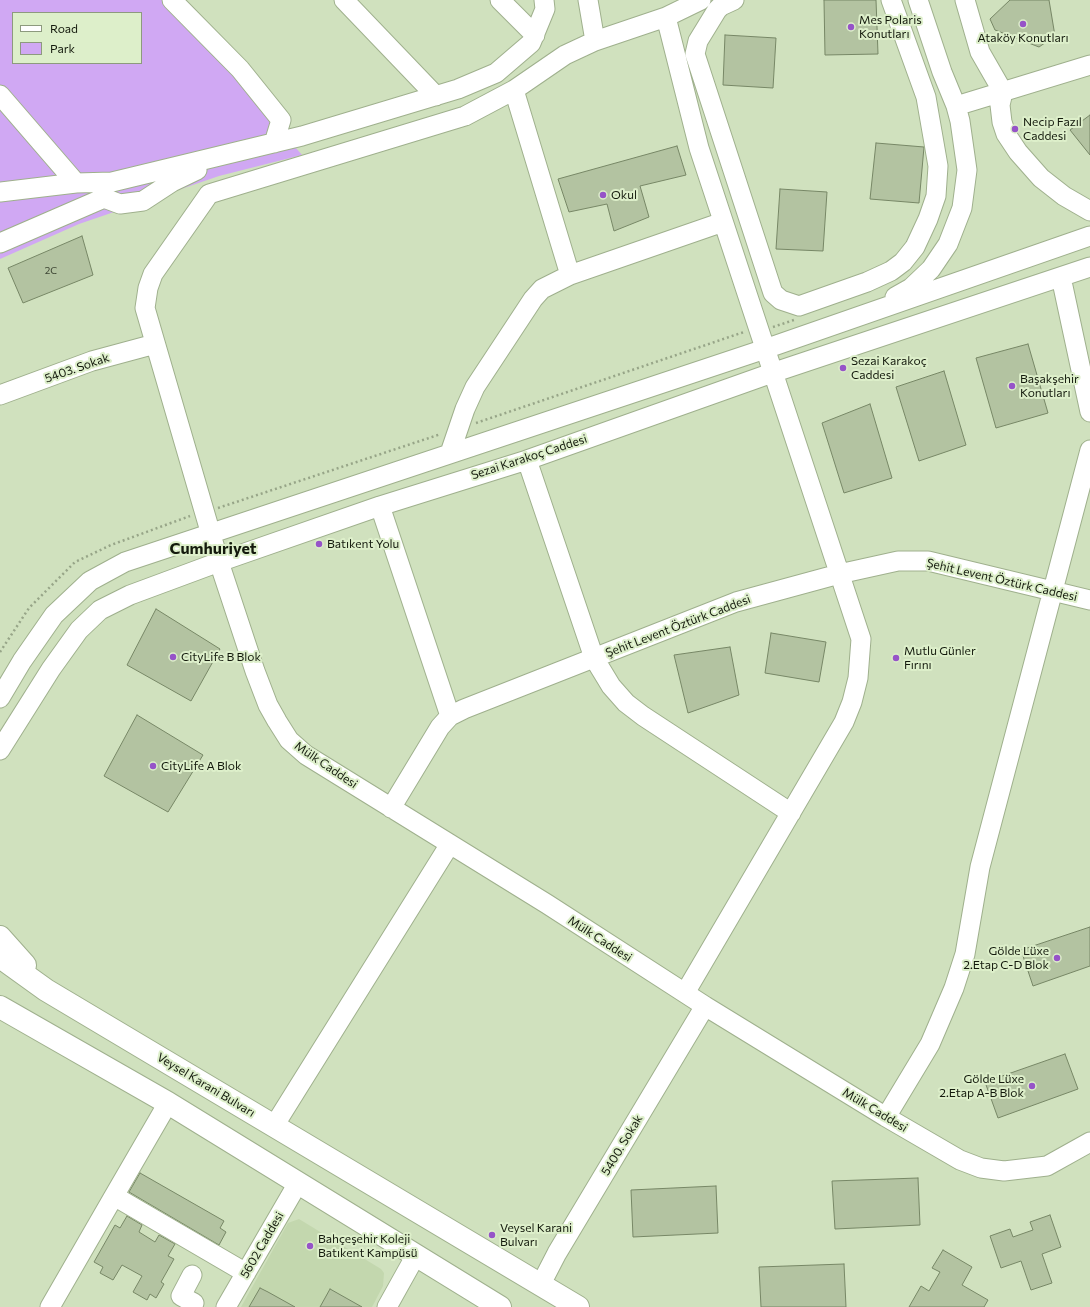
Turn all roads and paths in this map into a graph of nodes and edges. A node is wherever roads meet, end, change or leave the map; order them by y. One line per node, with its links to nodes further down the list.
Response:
1 (172, 0): 21 (street)
2 (344, 0): 18 (street)
3 (500, 0): 12 (street)
4 (544, 0): 12 (street)
5 (588, 0): 13 (street)
6 (702, 0): 11 (street, Mülk Caddesi)
7 (734, 0): 20 (street)
8 (891, 0): 20 (street)
9 (918, 0): 19 (street)
10 (965, 0): 16 (street)
11 (666, 17): 13 (street, Mülk Caddesi); 22 (street)
12 (534, 35): 18 (street)
13 (595, 41): 15 (street, Mülk Caddesi)
14 (1090, 65): 16 (street)
15 (514, 90): 35 (street); 41 (street, Mülk Caddesi)
16 (1003, 92): 19 (street); 28 (street)
17 (0, 95): 25 (street)
18 (436, 96): 21 (street)
19 (956, 106): 37 (street)
20 (723, 140): 22 (street)
21 (274, 143): 23 (street)
22 (699, 148): 29 (street)
23 (232, 153): 24 (street); 27 (street)
24 (112, 182): 25 (street); 30 (street)
25 (76, 183): 26 (street)
26 (0, 192)
27 (120, 204): 32 (street); 33 (street)
28 (1090, 211)
29 (723, 222): 35 (street); 42 (street)
30 (0, 232)
31 (1090, 236): 37 (street)
32 (0, 243)
33 (0, 253)
34 (1090, 267): 36 (street, Sezai Karakoç Caddesi)
35 (570, 275): 49 (street)
36 (1061, 277): 43 (street, Sezai Karakoç Caddesi); 45 (street)
37 (875, 310): 42 (street)
38 (796, 320): 39 (path)
39 (775, 327)
40 (740, 332): 46 (path)
41 (155, 344): 44 (street, 5403. Sokak); 53 (street, Mülk Caddesi)
42 (765, 349): 43 (street); 49 (street)
43 (772, 373): 50 (street, Sezai Karakoç Caddesi); 55 (street)
44 (0, 395)
45 (1090, 412)
46 (479, 422)
47 (428, 438): 51 (path)
48 (1090, 450): 56 (street)
49 (450, 453): 53 (street)
50 (527, 460): 52 (street, Sezai Karakoç Caddesi); 58 (street)
51 (230, 504)
52 (380, 506): 54 (street, Sezai Karakoç Caddesi); 60 (street)
53 (210, 533): 54 (street, Mülk Caddesi); 59 (street)
54 (219, 562): 61 (street, Sezai Karakoç Caddesi); 62 (street, Mülk Caddesi)
55 (839, 574): 56 (street, Şehit Levent Öztürk Caddesi); 58 (street, Şehit Levent Öztürk Caddesi); 63 (street)
56 (1051, 591): 57 (street, Şehit Levent Öztürk Caddesi); 72 (street)
57 (1090, 600)
58 (594, 658): 60 (street, Şehit Levent Öztürk Caddesi); 63 (street)
59 (0, 698)
60 (450, 716): 62 (street, Şehit Levent Öztürk Caddesi)
61 (0, 750)
62 (391, 808): 64 (street, Mülk Caddesi)
63 (791, 813): 68 (street)
64 (450, 844): 68 (street, Mülk Caddesi); 73 (street)
65 (0, 937): 67 (main road)
66 (0, 957): 67 (main road, Veysel Karani Bulvarı)
67 (46, 990): 73 (main road, Veysel Karani Bulvarı)
68 (684, 993): 69 (street, Mülk Caddesi)
69 (705, 1006): 72 (street, Mülk Caddesi); 80 (street, 5400. Sokak)
70 (0, 1007): 71 (main road)
71 (168, 1104): 75 (main road); 76 (street)
72 (886, 1117): 74 (street, Mülk Caddesi)
73 (274, 1126): 80 (main road, Veysel Karani Bulvarı)
74 (1090, 1142)
75 (298, 1183): 77 (main road); 78 (street, 5602 Caddesi)
76 (114, 1196): 78 (street); 81 (street)
77 (416, 1255): 84 (street); 85 (main road)
78 (246, 1273): 83 (street, 5602 Caddesi)
79 (192, 1275): 82 (street)
80 (541, 1284): 86 (main road, Veysel Karani Bulvarı)
81 (50, 1307)
82 (192, 1307)
83 (226, 1307)
84 (386, 1307)
85 (500, 1307)
86 (578, 1307)

